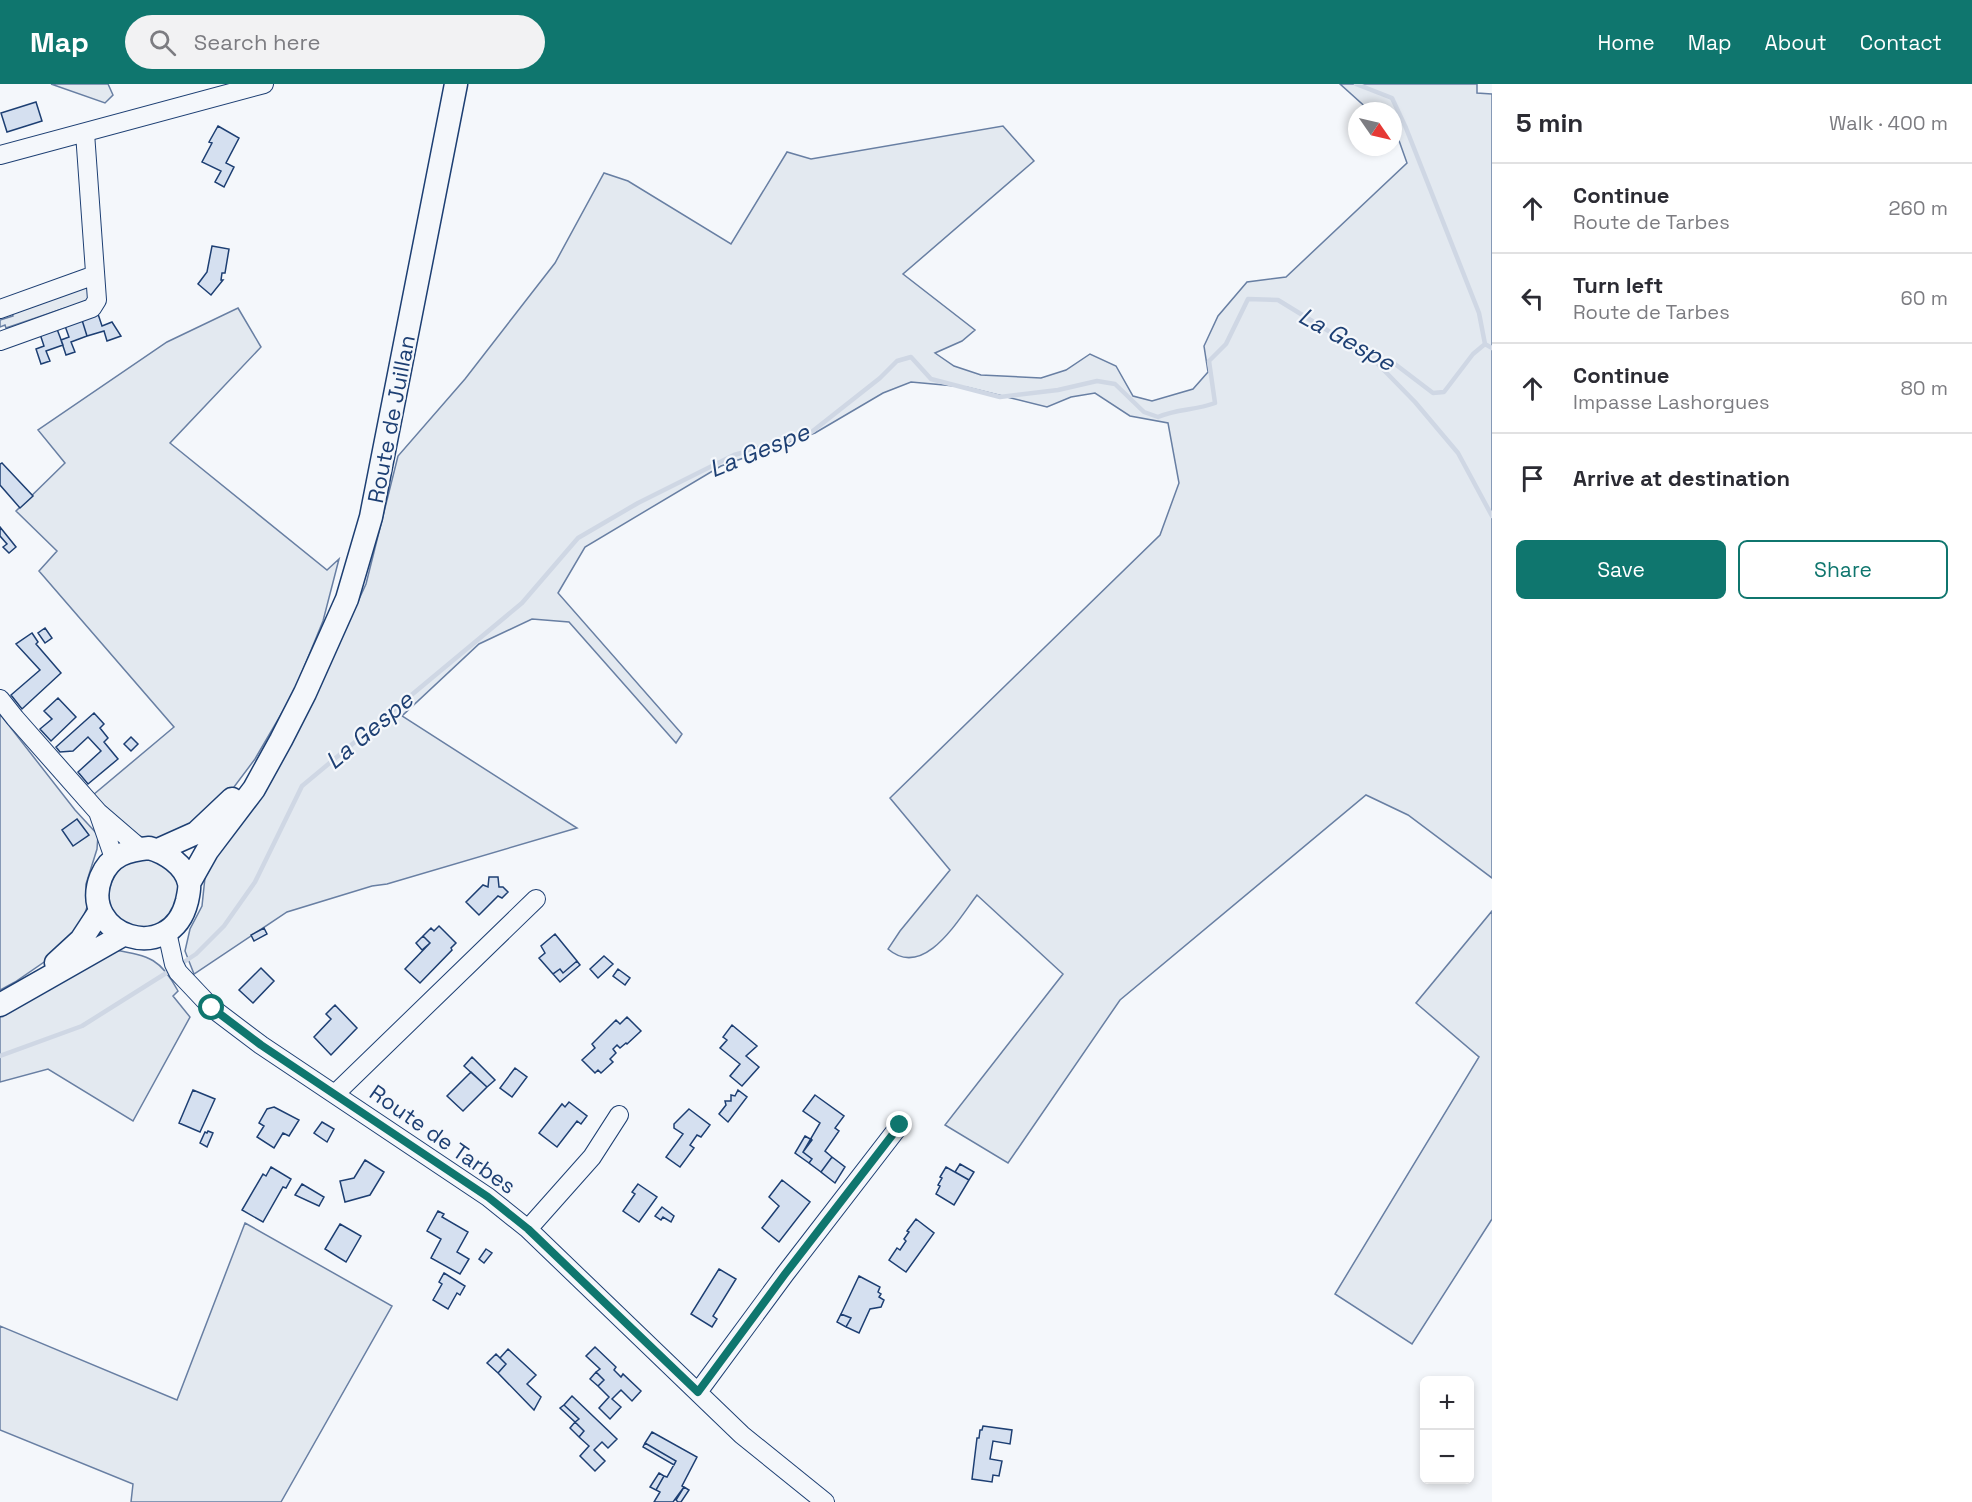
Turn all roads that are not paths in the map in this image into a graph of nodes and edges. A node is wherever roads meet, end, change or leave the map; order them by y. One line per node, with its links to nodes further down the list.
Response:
1 (264, 84): 3 (street)
2 (456, 84): 9 (main road, Route de Juillan)
3 (85, 133): 4 (street); 5 (street)
4 (0, 155)
5 (95, 275): 6 (street); 7 (street)
6 (0, 309)
7 (0, 341)
8 (0, 699): 10 (street)
9 (281, 740): 11 (main road, Route de Juillan); 13 (main road, Route de Juillan)
10 (98, 812): 11 (street); 12 (street)
11 (149, 850): 12 (main road); 13 (main road)
12 (114, 858): 15 (main road)
13 (189, 883): 16 (main road)
14 (536, 899): 19 (street)
15 (100, 910): 17 (main road); 18 (main road)
16 (167, 932): 17 (main road); 19 (street, Route de Tarbes)
17 (123, 935): 18 (main road)
18 (9, 1000)
19 (336, 1094): 22 (street, Route de Tarbes)
20 (619, 1115): 22 (street)
21 (900, 1125): 23 (street)
22 (528, 1229): 23 (street, Route de Tarbes)
23 (698, 1392): 24 (street, Route de Tarbes)
24 (825, 1502)

